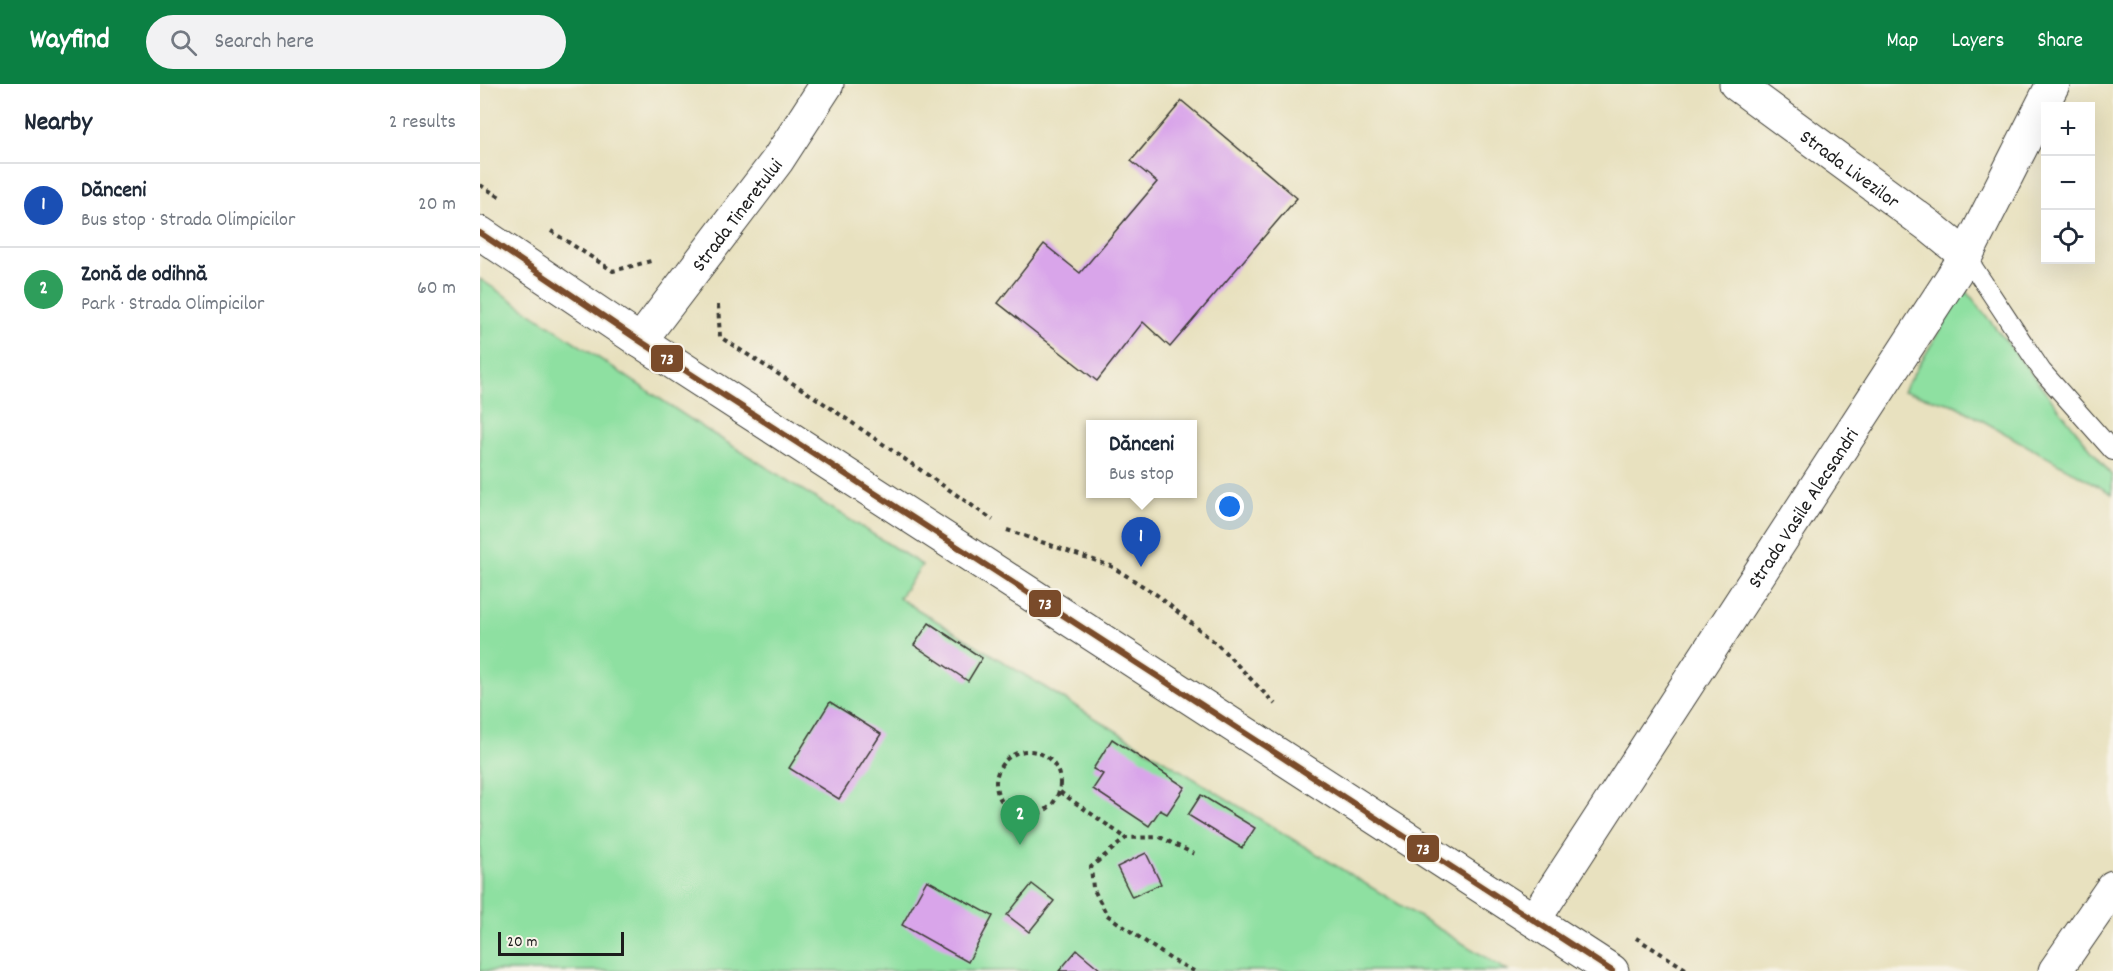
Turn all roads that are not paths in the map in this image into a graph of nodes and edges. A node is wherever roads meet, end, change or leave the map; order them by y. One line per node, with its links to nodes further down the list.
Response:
1 (827, 84): 6 (street, Strada Tineretului)
2 (1736, 84): 5 (street, Strada Livezilor)
3 (2053, 84): 5 (street, Strada Vasile Alecsandri)
4 (480, 233): 6 (street)
5 (1966, 256): 7 (lane); 9 (street, Strada Vasile Alecsandri)
6 (640, 341): 9 (street)
7 (2113, 451)
8 (2113, 887): 11 (street)
9 (1534, 920): 10 (street)
10 (1612, 971)
11 (2055, 971)

